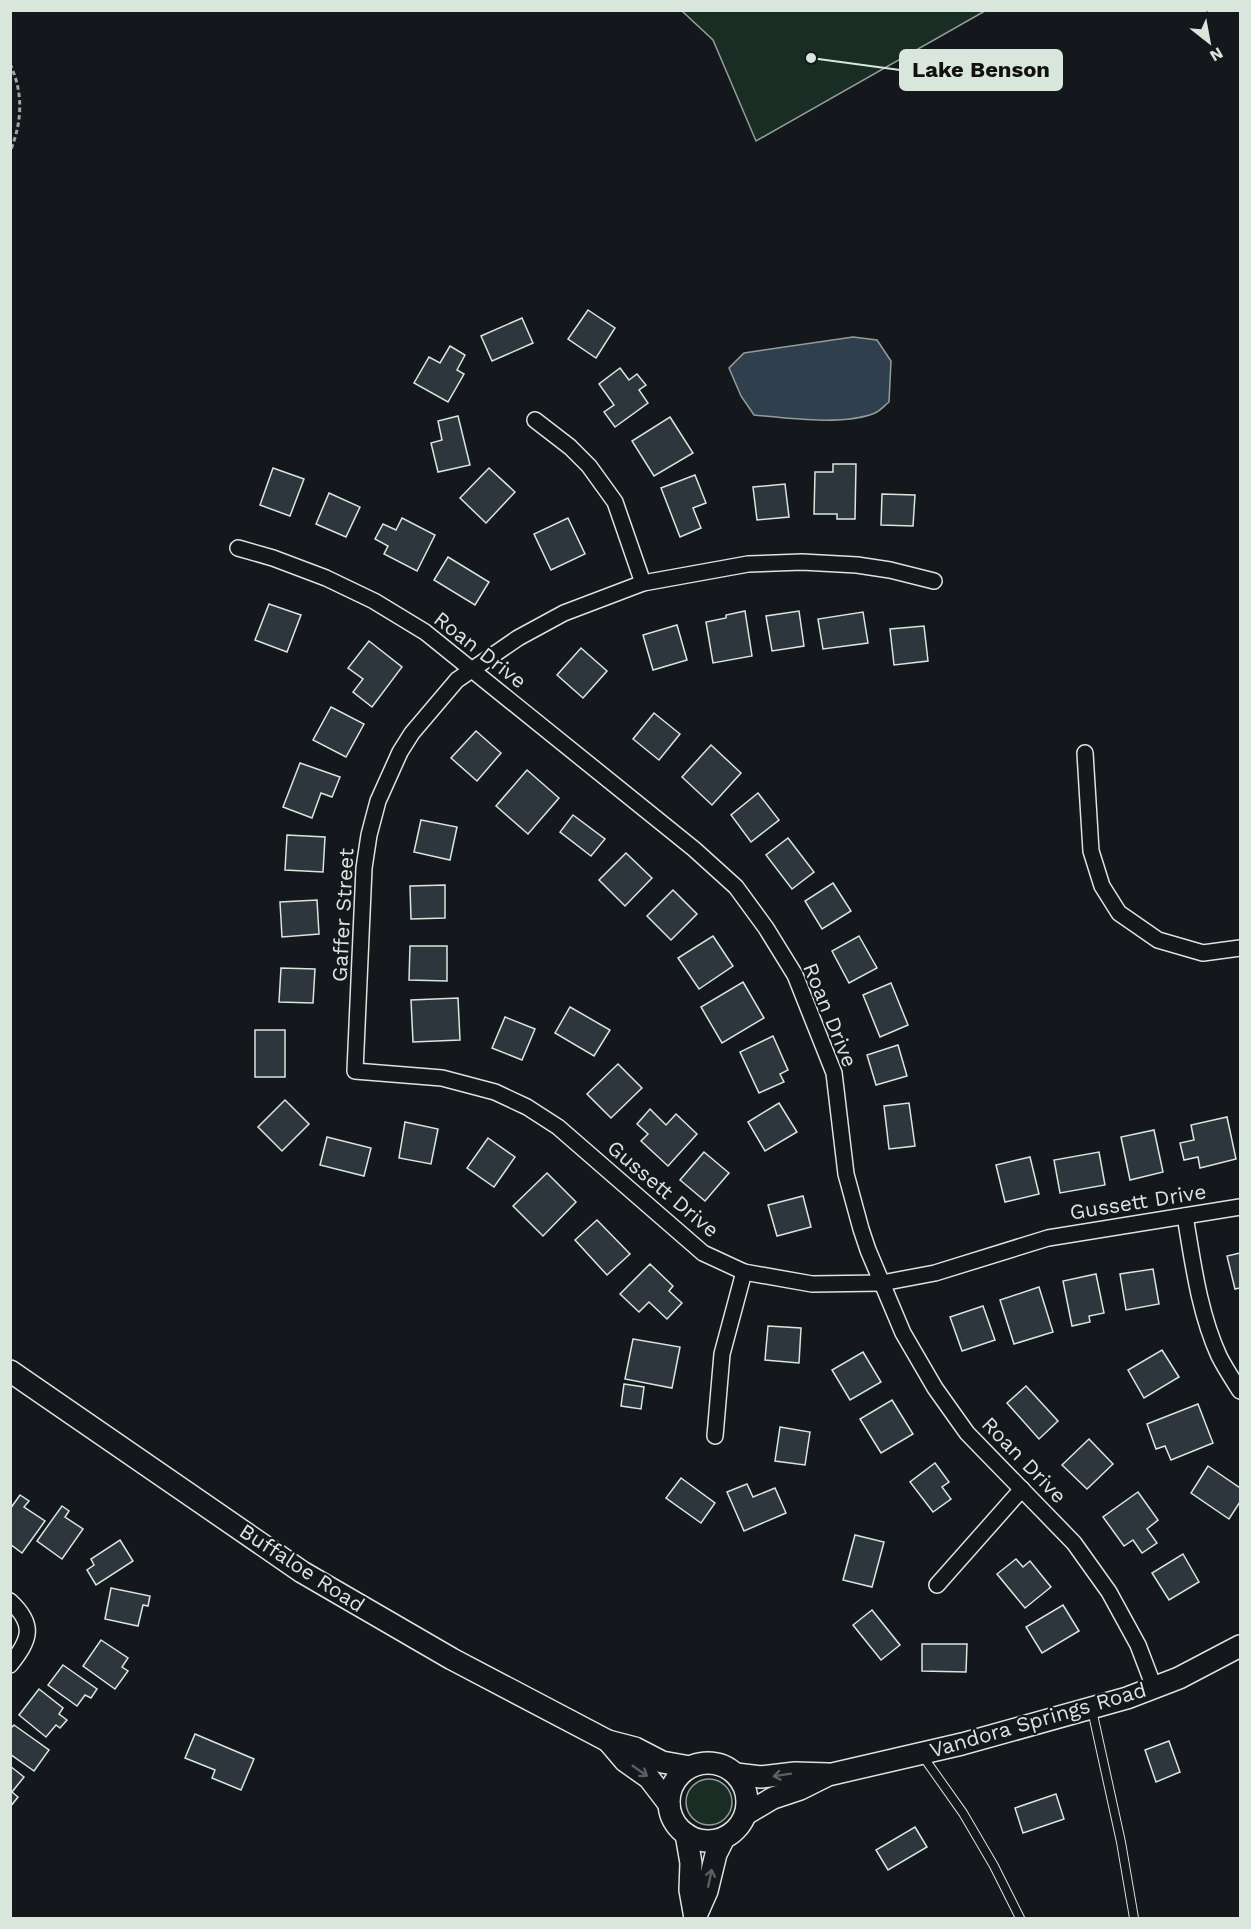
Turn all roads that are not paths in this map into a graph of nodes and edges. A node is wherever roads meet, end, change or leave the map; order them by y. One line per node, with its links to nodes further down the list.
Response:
1 (535, 420): 4 (street)
2 (238, 548): 5 (street, Roan Drive)
3 (934, 581): 4 (street, Gaffer Street)
4 (643, 583): 5 (street, Gaffer Street)
5 (473, 669): 8 (street, Gaffer Street); 12 (street, Roan Drive)
6 (1085, 753): 7 (street)
7 (1240, 948)
8 (355, 1071): 11 (street, Gussett Drive)
9 (1240, 1207): 10 (street, Gussett Drive)
10 (1185, 1216): 12 (street, Gussett Drive); 14 (street)
11 (744, 1272): 12 (street, Gussett Drive); 15 (street)
12 (882, 1283): 16 (street, Roan Drive)
13 (10, 1371): 23 (street, Buffaloe Road)
14 (1240, 1391)
15 (715, 1436)
16 (1022, 1489): 17 (street); 21 (street, Roan Drive)
17 (937, 1585)
18 (10, 1601): 20 (street)
19 (1240, 1646): 21 (street, Vandora Springs Road)
20 (10, 1665)
21 (1154, 1688): 22 (street, Vandora Springs Road)
22 (1092, 1708): 24 (street, Vandora Springs Road); 34 (lane)
23 (608, 1741): 25 (street, Buffaloe Road); 28 (street, Buffaloe Road, one-way to 28)
24 (921, 1754): 27 (street, Vandora Springs Road); 33 (lane)
25 (690, 1767): 26 (street); 28 (street)
26 (736, 1774): 27 (street, Vandora Springs Road, one-way to 26); 29 (street)
27 (828, 1774): 29 (street, Vandora Springs Road)
28 (669, 1804): 30 (street)
29 (746, 1814): 31 (street)
30 (686, 1834): 31 (street); 32 (street)
31 (724, 1838): 32 (street, one-way to 31)
32 (695, 1918)
33 (1020, 1918)
34 (1134, 1918)

